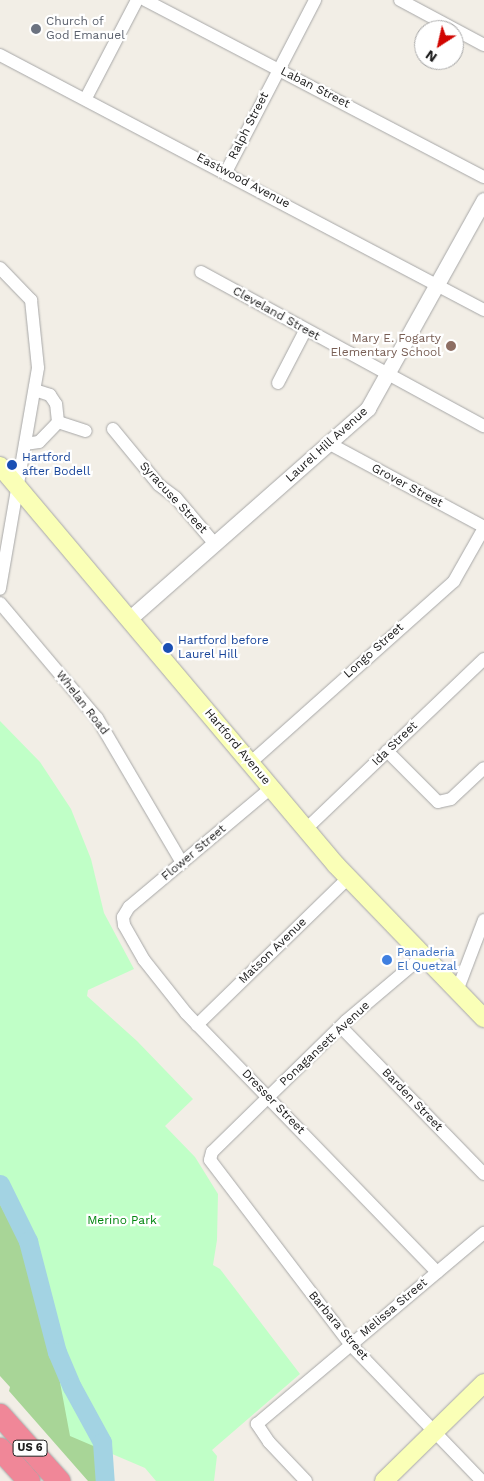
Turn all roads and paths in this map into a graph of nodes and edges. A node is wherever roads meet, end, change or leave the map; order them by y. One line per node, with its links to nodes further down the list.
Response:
1 (137, 0): 8 (street)
2 (146, 0): 7 (street, Laban Street)
3 (315, 0): 7 (street, Ralph Street)
4 (400, 0): 5 (street)
5 (484, 45)
6 (0, 55): 8 (street, Eastwood Avenue)
7 (279, 69): 9 (street, Ralph Street); 10 (street, Laban Street)
8 (86, 98): 9 (street, Eastwood Avenue)
9 (226, 172): 14 (street, Eastwood Avenue)
10 (484, 177)
11 (484, 200): 14 (street, Laurel Hill Avenue)
12 (0, 268): 19 (street)
13 (200, 272): 16 (street, Cleveland Street)
14 (437, 284): 15 (street, Eastwood Avenue); 17 (street, Laurel Hill Avenue)
15 (484, 310)
16 (305, 331): 17 (street, Cleveland Street); 18 (street)
17 (388, 374): 21 (street, Cleveland Street); 25 (street, Laurel Hill Avenue)
18 (278, 383)
19 (35, 390): 20 (street); 24 (street)
20 (58, 422): 23 (street); 24 (street)
21 (484, 426)
22 (113, 429): 29 (street, Syracuse Street)
23 (86, 431)
24 (26, 444): 27 (street)
25 (330, 444): 28 (street, Grover Street); 29 (street, Laurel Hill Avenue)
26 (0, 466): 27 (main road, Hartford Avenue)
27 (18, 487): 30 (street); 32 (main road, Hartford Avenue)
28 (484, 528): 35 (street, Longo Street)
29 (215, 544): 32 (street, Laurel Hill Avenue)
30 (0, 589)
31 (0, 602): 39 (street, Whelan Road)
32 (129, 619): 35 (main road, Hartford Avenue)
33 (484, 659): 34 (street, Ida Street)
34 (387, 751): 36 (street); 38 (street, Ida Street)
35 (250, 763): 37 (main road, Hartford Avenue)
36 (484, 768)
37 (271, 788): 38 (main road, Hartford Avenue); 39 (street, Flower Street)
38 (306, 829): 40 (main road, Hartford Avenue)
39 (182, 863): 42 (street, Flower Street)
40 (348, 878): 43 (main road, Hartford Avenue); 46 (street, Matson Avenue)
41 (484, 920): 44 (street)
42 (123, 921): 46 (street, Dresser Street)
43 (423, 956): 44 (main road, Hartford Avenue); 47 (street, Ponagansett Avenue)
44 (457, 991): 45 (main road, Hartford Avenue)
45 (484, 1018)
46 (197, 1025): 48 (street, Dresser Street)
47 (341, 1027): 48 (street, Ponagansett Avenue); 50 (street, Barden Street)
48 (268, 1098): 49 (street, Ponagansett Avenue); 52 (street, Dresser Street)
49 (210, 1158): 53 (street, Barbara Street)
50 (484, 1174)
51 (484, 1233): 52 (street, Melissa Street)
52 (437, 1272): 53 (street, Melissa Street)
53 (350, 1344): 56 (street, Barbara Street); 60 (street, Melissa Street)
54 (484, 1383): 56 (main road)
55 (0, 1415): 59 (highway, US 6)
56 (434, 1432): 61 (main road); 62 (street, Barbara Street)
57 (0, 1449): 58 (highway, US 6)
58 (29, 1481)
59 (59, 1481)
60 (306, 1481)
61 (384, 1481)
62 (482, 1481)

